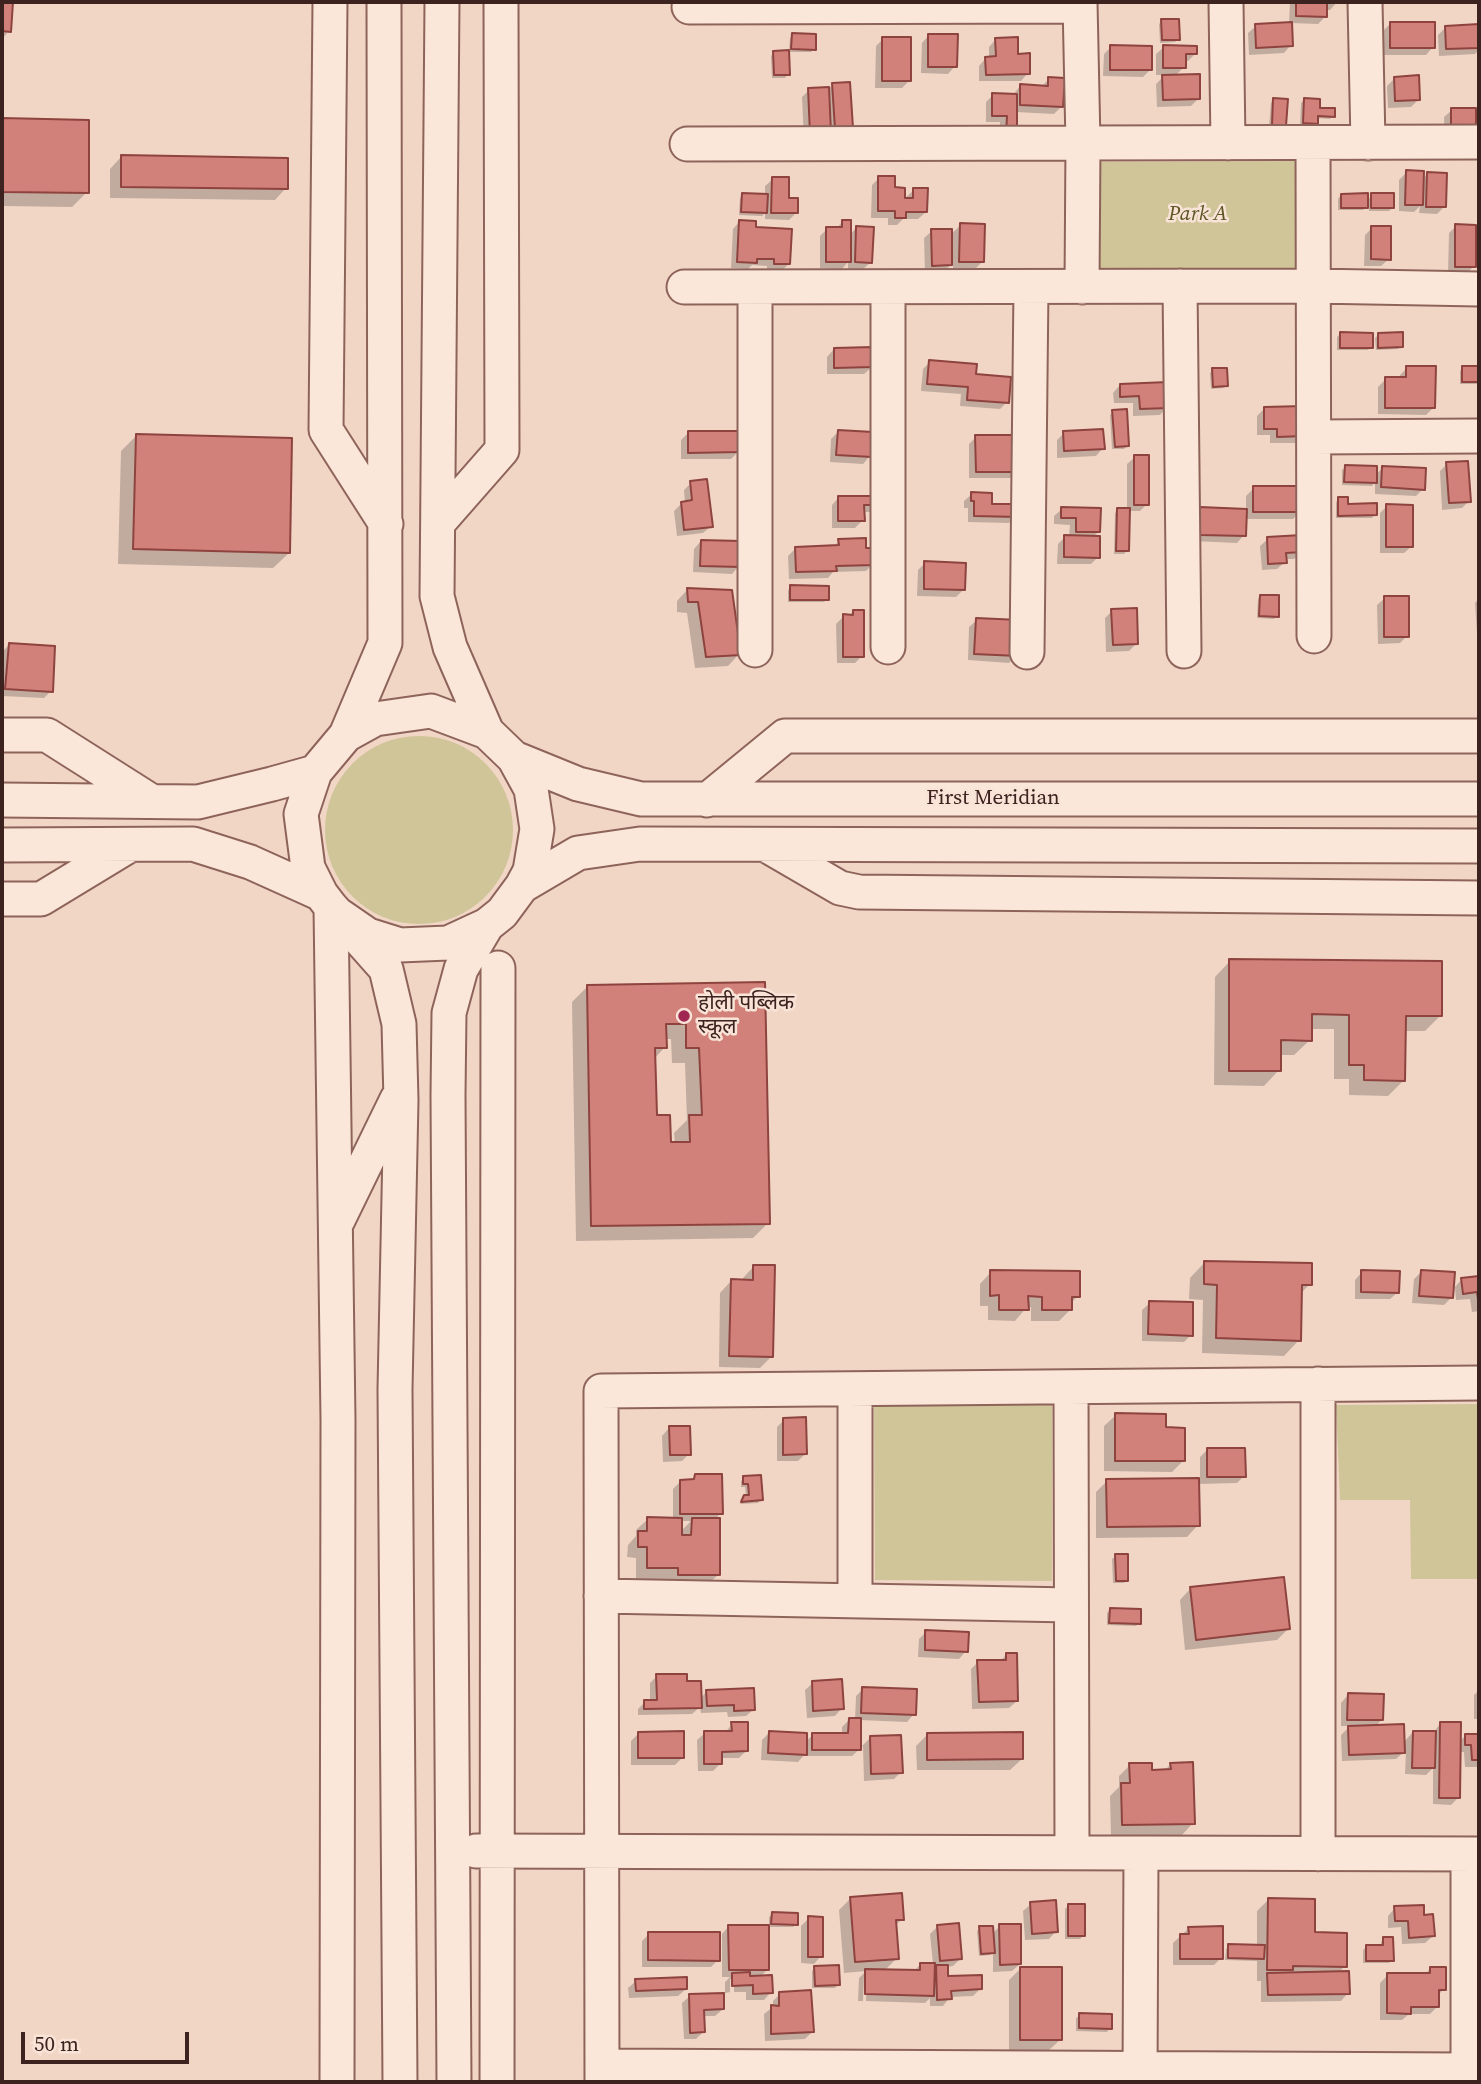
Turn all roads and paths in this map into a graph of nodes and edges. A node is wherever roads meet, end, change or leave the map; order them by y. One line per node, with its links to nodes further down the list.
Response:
1 (330, 2): 26 (street)
2 (384, 2): 26 (street)
3 (442, 2): 25 (street)
4 (501, 2): 25 (street)
5 (1226, 2): 11 (street)
6 (1364, 2): 13 (street)
7 (1080, 4): 8 (street); 10 (street)
8 (689, 7)
9 (1479, 142): 13 (street)
10 (1083, 143): 11 (street); 14 (street); 15 (street)
11 (1228, 143): 12 (street)
12 (1313, 143): 13 (street); 17 (street)
13 (1368, 143)
14 (687, 144)
15 (1082, 286): 16 (street); 21 (street)
16 (1180, 286): 17 (street); 30 (street)
17 (1314, 286): 22 (street); 24 (street)
18 (684, 287): 19 (street)
19 (755, 287): 20 (street); 29 (street)
20 (888, 287): 21 (street); 28 (street)
21 (1031, 287): 31 (street)
22 (1479, 289)
23 (1479, 436): 24 (street)
24 (1314, 437): 27 (street)
25 (438, 523): 32 (street)
26 (386, 524): 34 (street)
27 (1314, 636)
28 (888, 648)
29 (755, 650)
30 (1184, 651)
31 (1027, 652)
32 (487, 732): 34 (street); 36 (street)
33 (2, 735): 41 (street)
34 (346, 735): 37 (street)
35 (1479, 736): 40 (street)
36 (514, 758): 40 (street, First Meridian); 46 (street)
37 (315, 772): 41 (street); 49 (street)
38 (1479, 799): 40 (street, First Meridian)
39 (2, 800): 41 (street)
40 (708, 800)
41 (151, 801)
42 (133, 844): 44 (street); 48 (street); 49 (street)
43 (764, 844): 45 (street); 46 (street); 47 (street)
44 (2, 845)
45 (1479, 846)
46 (522, 886): 50 (street)
47 (1479, 898)
48 (2, 899)
49 (330, 905): 50 (street); 52 (street); 55 (street)
50 (488, 925): 53 (street)
51 (498, 968): 54 (street)
52 (401, 1091): 55 (street); 74 (street)
53 (448, 1136): 54 (street); 63 (street)
54 (498, 1191): 64 (street)
55 (336, 1226): 73 (street)
56 (1479, 1383): 57 (street)
57 (1318, 1384): 58 (street); 68 (street)
58 (1071, 1387): 59 (street); 62 (street)
59 (855, 1389): 60 (street); 61 (street)
60 (601, 1596): 61 (street); 65 (street)
61 (855, 1601): 62 (street)
62 (1071, 1605): 66 (street)
63 (452, 1851): 64 (street); 75 (street)
64 (498, 1851): 65 (street); 76 (street)
65 (602, 1851): 66 (street); 70 (street)
66 (1072, 1853): 67 (street)
67 (1140, 1853): 68 (street); 71 (street)
68 (1318, 1854): 69 (street)
69 (1474, 1854): 72 (street)
70 (602, 2074): 71 (street)
71 (1140, 2075): 72 (street)
72 (1468, 2076)
73 (337, 2082)
74 (400, 2082)
75 (454, 2082)
76 (497, 2082)

